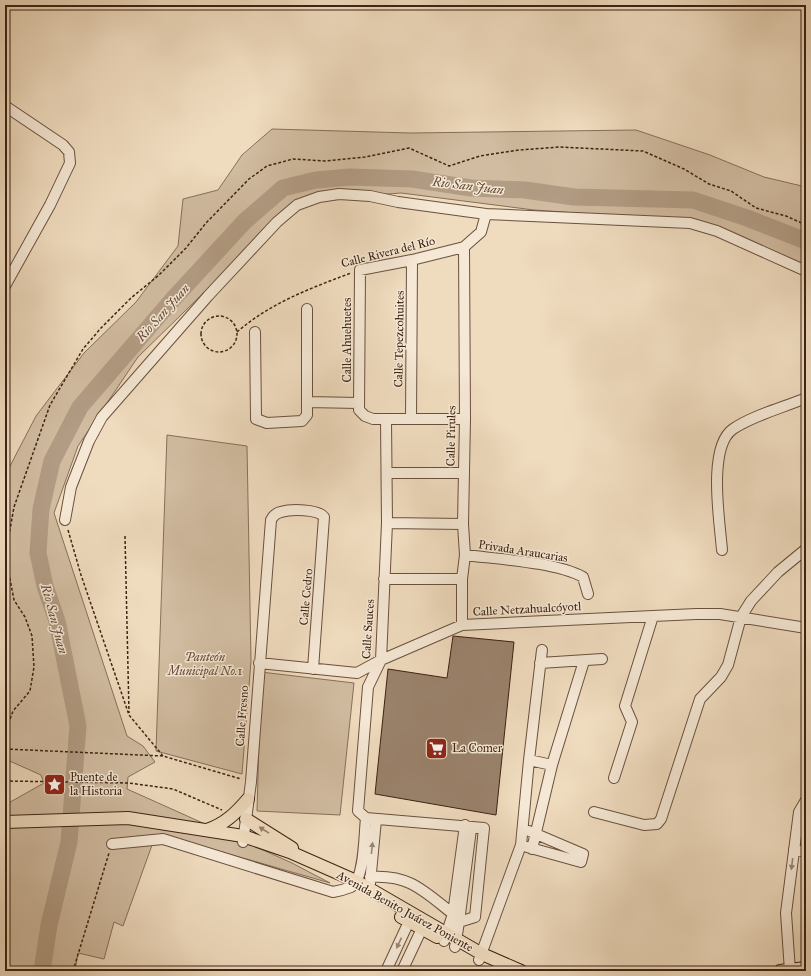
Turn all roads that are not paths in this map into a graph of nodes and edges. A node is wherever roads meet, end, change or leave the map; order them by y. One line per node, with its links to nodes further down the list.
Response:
1 (5, 106): 7 (street)
2 (486, 214): 3 (street); 6 (street); 18 (street)
3 (464, 247): 4 (street, Calle Rivera del Río); 14 (street, Calle Pirules)
4 (412, 260): 5 (street, Calle Rivera del Río); 13 (street, Calle Tepezcohuites)
5 (360, 270): 12 (street, Calle Ahuehuetes)
6 (806, 271)
7 (5, 286)
8 (307, 310): 11 (street)
9 (255, 332): 11 (street)
10 (806, 398): 23 (street)
11 (307, 402): 12 (street)
12 (360, 406): 15 (street)
13 (411, 419): 14 (street); 15 (street)
14 (465, 419): 17 (street, Calle Pirules)
15 (386, 420): 16 (street, Calle Sauces)
16 (387, 473): 17 (street); 19 (street, Calle Sauces)
17 (464, 473): 20 (street, Calle Pirules)
18 (65, 520)
19 (387, 523): 20 (street); 25 (street, Calle Sauces)
20 (463, 524): 24 (street, Calle Pirules)
21 (325, 527): 36 (street, Calle Fresno); 38 (street, Calle Cedro)
22 (806, 549): 29 (street)
23 (722, 550)
24 (465, 555): 26 (street, Calle Pirules); 27 (street, Privada Araucarias)
25 (384, 579): 26 (street); 34 (street, Calle Sauces)
26 (462, 579): 30 (street, Calle Pirules)
27 (588, 594)
28 (653, 616): 29 (street, Calle Netzahualcóyotl); 30 (street, Calle Netzahualcóyotl); 41 (street)
29 (741, 617): 31 (street, Calle Netzahualcóyotl); 44 (street)
30 (462, 625): 34 (street, Calle Netzahualcóyotl)
31 (806, 628)
32 (542, 650): 37 (street)
33 (602, 659): 35 (street)
34 (381, 660): 38 (street, Calle Netzahualcóyotl); 46 (street, Calle Sauces)
35 (584, 661): 37 (street); 40 (street)
36 (259, 663): 38 (street, Calle Netzahualcóyotl); 42 (street, Calle Fresno)
37 (540, 664): 39 (street)
38 (313, 669)
39 (529, 760): 40 (street); 52 (street)
40 (552, 765): 53 (street)
41 (614, 778)
42 (248, 799): 45 (street, Calle Fresno); 51 (main road)
43 (806, 800): 58 (street)
44 (594, 812)
45 (246, 818): 54 (street, Calle Fresno); 60 (main road, one-way to 45)
46 (371, 819): 50 (street); 61 (street, one-way to 46); 62 (street, Calle Sauces)
47 (128, 821): 48 (main road, Avenida Benito Juárez Poniente); 49 (main road, Avenida Benito Juárez Poniente); 51 (main road, Avenida Benito Juárez Poniente); 54 (main road, Avenida Benito Juárez Poniente)
48 (5, 822)
49 (5, 826)
50 (468, 826): 64 (street); 64 (street)
51 (208, 830): 54 (main road, Avenida Benito Juárez Poniente)
52 (523, 830): 53 (street); 56 (street)
53 (535, 833): 57 (street); 57 (street)
54 (243, 839): 60 (main road, Avenida Benito Juárez Poniente); 62 (main road, Avenida Benito Juárez Poniente)
55 (112, 844): 62 (street)
56 (521, 846): 57 (street); 67 (street)
57 (532, 849)
58 (794, 849): 59 (street); 73 (street, one-way to 73)
59 (806, 852)
60 (304, 858): 62 (main road, Avenida Benito Juárez Poniente)
61 (370, 883): 62 (main road, Avenida Benito Juárez Poniente); 63 (main road, Avenida Benito Juárez Poniente); 64 (street)
62 (354, 884): 63 (main road, Avenida Benito Juárez Poniente)
63 (411, 918): 65 (main road, Avenida Benito Juárez Poniente); 69 (street, one-way to 69)
64 (456, 918): 66 (street)
65 (423, 926): 66 (main road, Avenida Benito Juárez Poniente); 70 (street)
66 (451, 941): 67 (main road, Avenida Benito Juárez Poniente)
67 (481, 957): 71 (main road, Avenida Benito Juárez Poniente); 72 (main road, Avenida Benito Juárez Poniente)
68 (806, 968): 73 (main road)
69 (386, 971)
70 (402, 971)
71 (504, 971)
72 (521, 971)
73 (786, 971)

